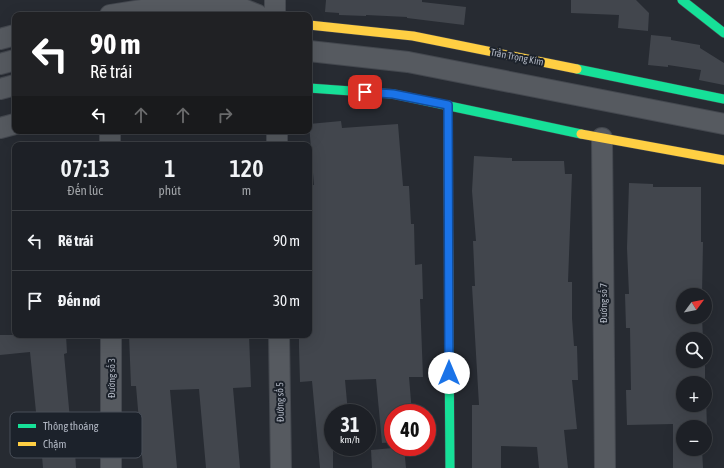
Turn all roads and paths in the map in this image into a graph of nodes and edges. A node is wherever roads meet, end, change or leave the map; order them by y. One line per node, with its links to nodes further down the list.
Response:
1 (276, 0): 5 (street)
2 (682, 0): 7 (street)
3 (129, 12): 4 (street)
4 (250, 12)
5 (275, 12)
6 (312, 25): 16 (street, Trần Trọng Kim)
7 (724, 33)
8 (12, 36): 9 (street)
9 (0, 39)
10 (312, 51): 18 (street)
11 (12, 61): 12 (street)
12 (0, 64)
13 (12, 86): 15 (street)
14 (312, 88): 17 (street)
15 (0, 89)
16 (724, 99)
17 (448, 105): 21 (street); 27 (street)
18 (724, 124)
19 (12, 125): 20 (street)
20 (0, 128)
21 (602, 138): 22 (street); 28 (street, Đường số 7)
22 (724, 160)
23 (111, 338): 25 (street, Đường số 3)
24 (280, 338): 26 (street, Đường số 5)
25 (111, 412)
26 (281, 468)
27 (450, 468)
28 (605, 468)

